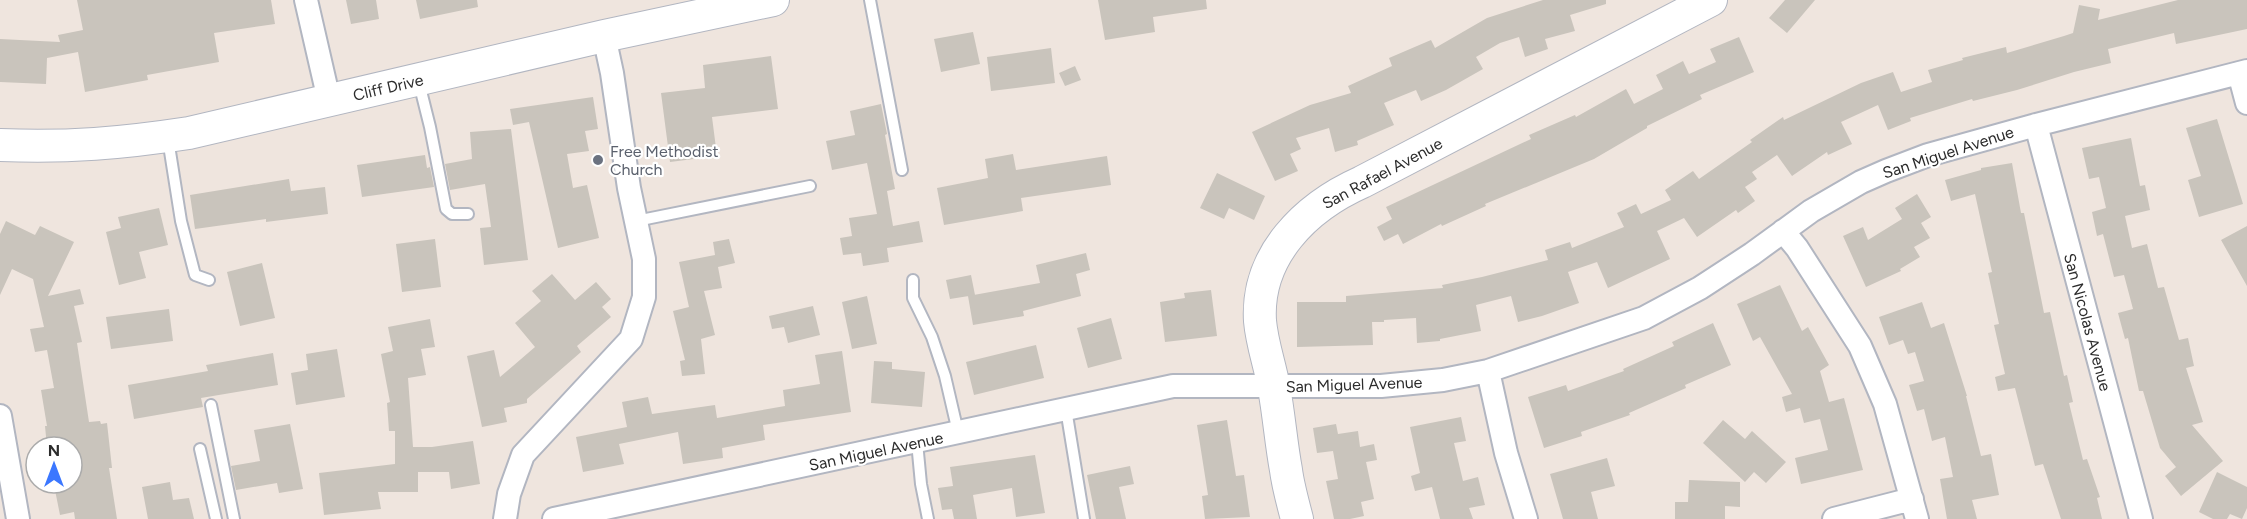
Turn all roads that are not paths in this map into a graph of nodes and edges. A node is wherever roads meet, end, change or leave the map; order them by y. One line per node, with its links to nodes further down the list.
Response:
1 (306, 0): 8 (street)
2 (773, 0): 5 (main road, Cliff Drive)
3 (870, 0): 13 (lane)
4 (1711, 0): 21 (main road, San Rafael Avenue)
5 (604, 36): 7 (main road, Cliff Drive); 16 (street)
6 (2243, 72): 9 (street); 10 (street, San Miguel Avenue)
7 (419, 80): 8 (main road, Cliff Drive); 15 (lane)
8 (329, 100): 11 (main road, Cliff Drive)
9 (2247, 103)
10 (2036, 125): 17 (street, San Miguel Avenue); 39 (street, San Nicolas Avenue)
11 (168, 136): 12 (main road, Cliff Drive); 18 (lane)
12 (0, 145)
13 (902, 170)
14 (810, 186): 16 (lane)
15 (468, 214)
16 (636, 222): 32 (street)
17 (1783, 231): 20 (street, San Miguel Avenue); 28 (street)
18 (209, 280)
19 (913, 280): 25 (lane)
20 (1488, 371): 21 (street, San Miguel Avenue); 37 (street)
21 (1274, 386): 23 (street, San Miguel Avenue); 36 (main road, San Rafael Avenue)
22 (211, 405): 31 (lane)
23 (1066, 408): 25 (street, San Miguel Avenue); 35 (lane)
24 (0, 416): 29 (street)
25 (958, 432): 26 (street, San Miguel Avenue)
26 (917, 442): 33 (street, San Miguel Avenue); 34 (lane)
27 (200, 449): 30 (lane)
28 (1915, 509): 38 (street)
29 (18, 519)
30 (216, 519)
31 (234, 519)
32 (505, 519)
33 (555, 519)
34 (928, 519)
35 (1084, 519)
36 (1297, 519)
37 (1526, 519)
38 (1834, 519)
39 (2141, 519)

